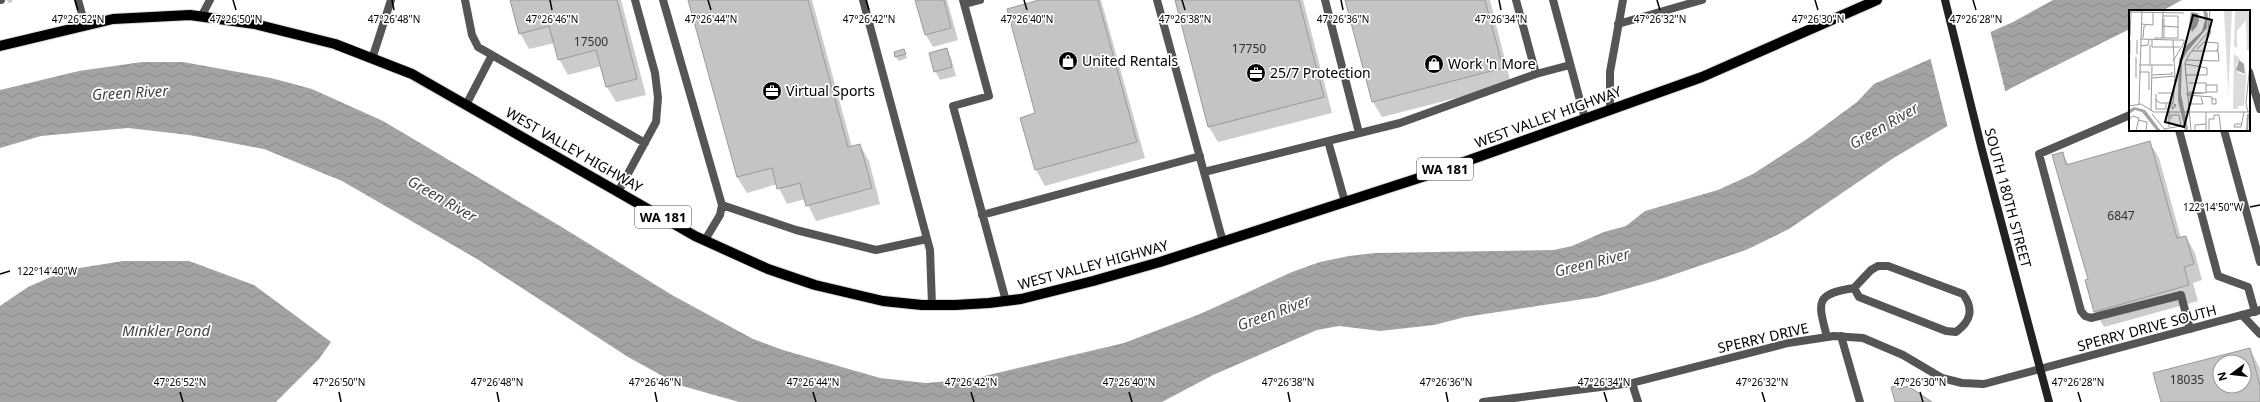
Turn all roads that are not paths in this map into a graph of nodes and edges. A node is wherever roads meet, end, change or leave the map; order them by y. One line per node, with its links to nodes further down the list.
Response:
1 (78, 0): 20 (street)
2 (210, 0): 18 (street)
3 (391, 0): 23 (street)
4 (463, 0): 22 (street)
5 (634, 0): 36 (street)
6 (663, 0): 41 (street)
7 (863, 0): 43 (street)
8 (980, 0): 17 (street)
9 (1157, 0): 37 (street)
10 (1324, 0): 34 (street)
11 (1516, 0): 25 (street)
12 (1553, 0): 24 (street)
13 (1623, 0): 19 (street)
14 (1702, 0): 19 (street)
15 (1877, 0): 29 (main road, WEST VALLEY HIGHWAY / WA 181)
16 (1945, 0): 56 (main road, SOUTH 180TH STREET)
17 (964, 2): 42 (street)
18 (201, 17): 20 (main road, WEST VALLEY HIGHWAY / WA 181); 23 (main road, WEST VALLEY HIGHWAY / WA 181)
19 (1618, 24): 29 (street)
20 (85, 25): 21 (main road, WEST VALLEY HIGHWAY / WA 181)
21 (0, 46)
22 (492, 55): 27 (street); 36 (street)
23 (372, 59): 27 (main road, WEST VALLEY HIGHWAY / WA 181)
24 (1570, 65): 25 (street); 31 (street)
25 (1536, 74): 34 (street)
26 (2250, 75): 28 (street)
27 (466, 105): 39 (main road, WEST VALLEY HIGHWAY / WA 181)
28 (2260, 109)
29 (1610, 110): 31 (main road, WEST VALLEY HIGHWAY / WA 181)
30 (2129, 115): 52 (street)
31 (1585, 119): 40 (main road, WEST VALLEY HIGHWAY / WA 181)
32 (2178, 131): 50 (street)
33 (2224, 131): 46 (street)
34 (1359, 133): 35 (street)
35 (1328, 141): 38 (street); 40 (street)
36 (645, 143): 39 (street)
37 (1200, 156): 38 (street); 42 (street)
38 (1204, 172): 45 (street)
39 (618, 192): 44 (main road, WEST VALLEY HIGHWAY / WA 181)
40 (1345, 202): 45 (main road, WEST VALLEY HIGHWAY / WA 181)
41 (722, 205): 43 (street); 44 (street)
42 (982, 215): 48 (street)
43 (927, 239): 49 (street)
44 (705, 240): 49 (main road, WEST VALLEY HIGHWAY / WA 181)
45 (1223, 242): 48 (main road, WEST VALLEY HIGHWAY / WA 181)
46 (2260, 262)
47 (1854, 288): 47 (street); 55 (street)
48 (1006, 301): 49 (main road, WEST VALLEY HIGHWAY / WA 181)
49 (932, 305)
50 (2257, 311): 51 (street, SPERRY DRIVE SOUTH)
51 (2242, 315): 52 (street, SPERRY DRIVE SOUTH); 53 (street)
52 (2190, 329): 56 (street, SPERRY DRIVE SOUTH)
53 (2260, 334)
54 (1841, 336): 55 (street, SPERRY DRIVE); 56 (street, SPERRY DRIVE); 60 (street)
55 (1827, 337): 57 (street, SPERRY DRIVE)
56 (2041, 370): 61 (main road, SOUTH 180TH STREET)
57 (1632, 383): 58 (street, SPERRY DRIVE); 59 (street)
58 (1482, 402)
59 (1638, 402)
60 (1860, 402)
61 (2049, 402)

